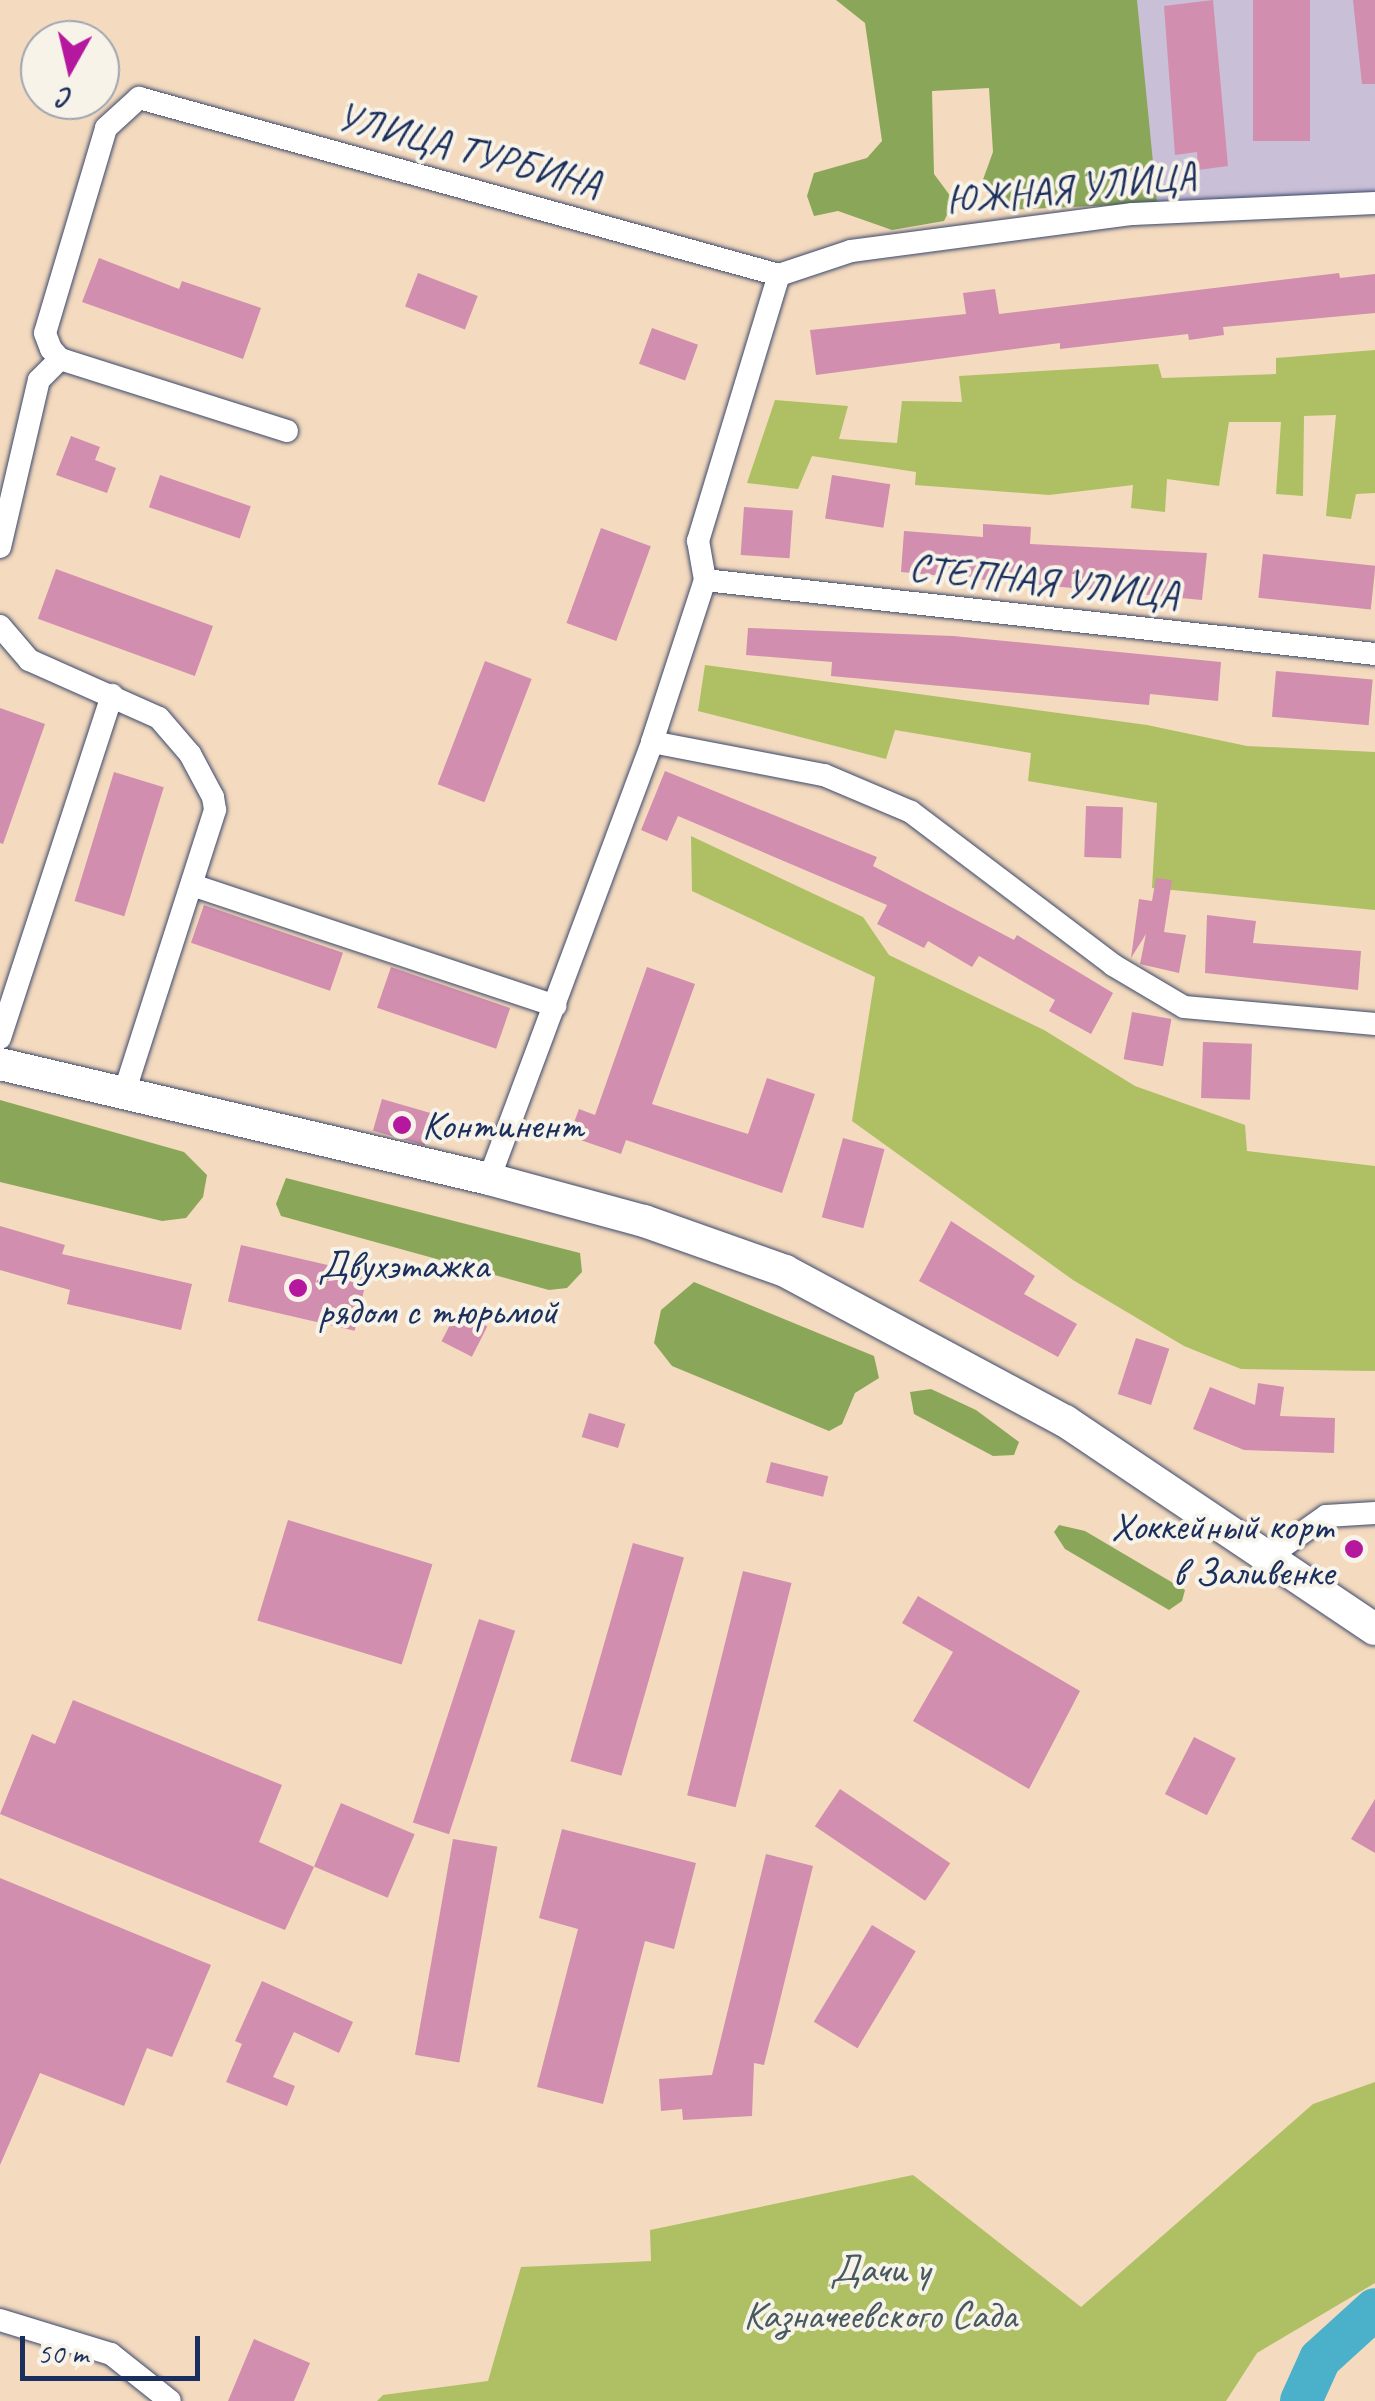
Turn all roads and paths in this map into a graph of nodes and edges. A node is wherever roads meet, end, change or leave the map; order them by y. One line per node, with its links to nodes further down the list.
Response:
1 (1375, 203): 2 (street, ЮЖНАЯ УЛИЦА)
2 (779, 275): 3 (street, УЛИЦА ТУРБИНА); 8 (street)
3 (45, 334): 4 (street); 5 (street)
4 (60, 359): 5 (street); 6 (street)
5 (40, 380): 7 (street)
6 (287, 431)
7 (0, 547)
8 (705, 580): 10 (street, СТЕПНАЯ УЛИЦА); 12 (street)
9 (0, 626): 11 (street)
10 (1375, 654)
11 (112, 695): 13 (street); 16 (street)
12 (652, 742): 14 (street); 15 (street)
13 (192, 884): 14 (street); 18 (street)
14 (555, 1006): 19 (street)
15 (1375, 1024)
16 (0, 1038)
17 (0, 1064): 18 (street)
18 (124, 1094): 19 (street)
19 (489, 1179): 21 (street)
20 (1375, 1513): 21 (street)
21 (1268, 1557): 22 (street)
22 (1375, 1629)
23 (0, 2320): 24 (street)
24 (170, 2401)

